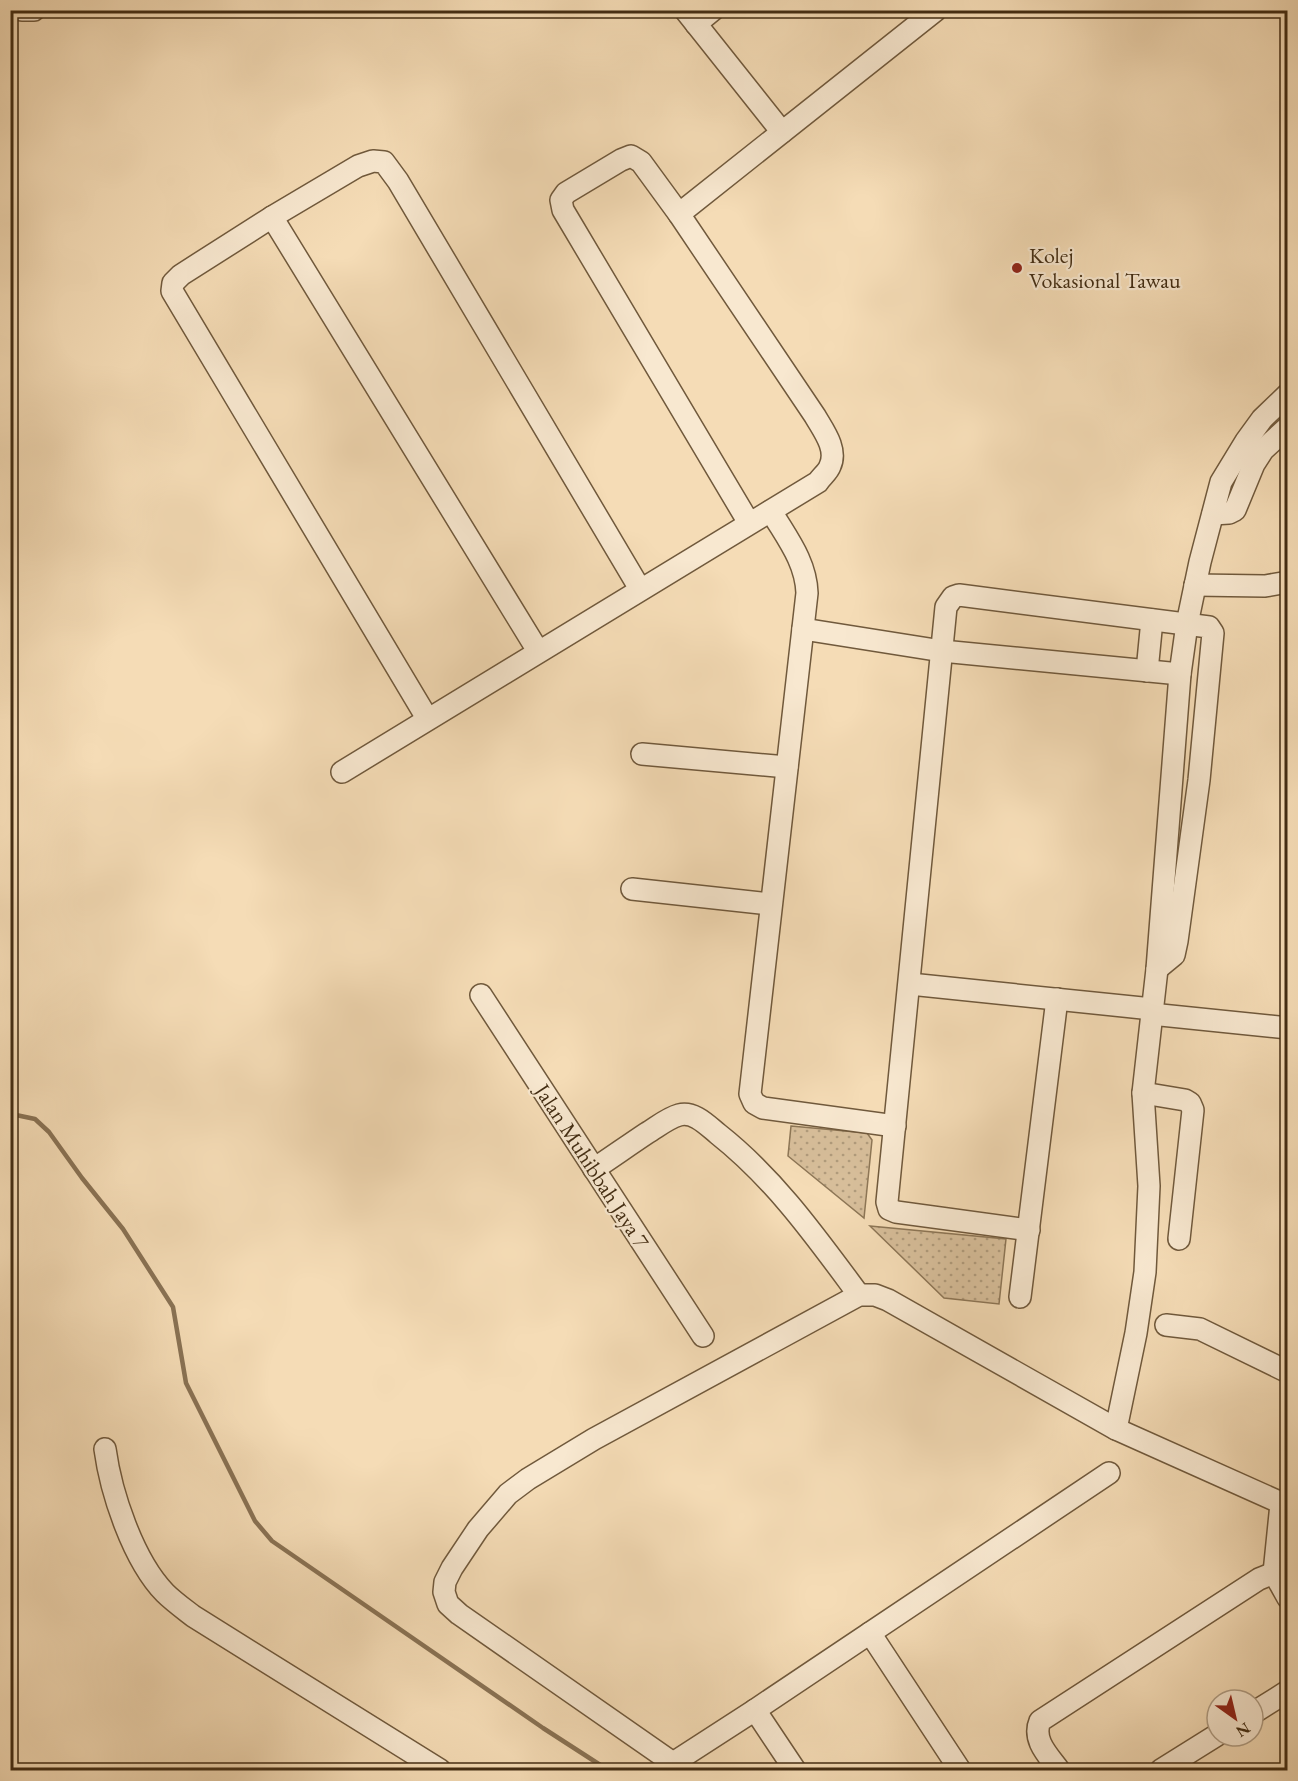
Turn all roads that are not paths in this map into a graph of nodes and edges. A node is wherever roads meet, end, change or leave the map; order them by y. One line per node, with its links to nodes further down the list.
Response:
1 (22, 10): 2 (street)
2 (34, 10)
3 (713, 10): 5 (street)
4 (936, 10): 6 (street)
5 (691, 17): 6 (street)
6 (782, 132): 7 (street)
7 (679, 214): 11 (street); 13 (street)
8 (272, 217): 16 (street); 20 (street); 24 (street)
9 (1287, 394): 12 (street)
10 (1287, 427): 12 (street)
11 (771, 511): 13 (street); 19 (street)
12 (1213, 514): 15 (street)
13 (749, 523): 16 (street)
14 (1287, 582): 15 (street)
15 (1195, 585): 18 (street)
16 (640, 589): 20 (street)
17 (1152, 620): 18 (street); 21 (street); 22 (street)
18 (1187, 624): 23 (street); 30 (street)
19 (803, 629): 21 (street); 26 (street)
20 (538, 651): 24 (street)
21 (942, 651): 22 (street); 31 (street)
22 (1147, 671): 23 (street)
23 (1180, 674): 30 (street)
24 (427, 718): 27 (street)
25 (642, 754): 26 (street)
26 (787, 767): 29 (street)
27 (342, 772)
28 (632, 889): 29 (street)
29 (770, 904): 37 (street)
30 (1157, 969): 34 (street)
31 (910, 984): 33 (street); 37 (street)
32 (481, 995): 38 (street, Jalan Muhibbah Jaya 7)
33 (1057, 999): 34 (street); 39 (street)
34 (1151, 1011): 35 (street); 36 (street)
35 (1287, 1028)
36 (1143, 1093): 40 (street); 46 (street)
37 (895, 1126): 39 (street)
38 (594, 1169): 41 (street); 44 (street, Jalan Muhibbah Jaya 7)
39 (1029, 1230): 42 (street)
40 (1179, 1239)
41 (859, 1295): 46 (street); 57 (street)
42 (1020, 1297)
43 (1166, 1326): 45 (street)
44 (703, 1336)
45 (1287, 1372)
46 (1116, 1429): 49 (street)
47 (105, 1449): 58 (street)
48 (1109, 1473): 52 (street)
49 (1284, 1505): 50 (street)
50 (1274, 1573): 51 (street); 61 (street)
51 (1287, 1598)
52 (870, 1634): 55 (street); 60 (street)
53 (1287, 1691): 54 (street)
54 (1265, 1705)
55 (755, 1710): 57 (street); 59 (street)
56 (1205, 1742): 62 (street)
57 (675, 1767)
58 (440, 1770)
59 (795, 1770)
60 (960, 1770)
61 (1059, 1770)
62 (1161, 1770)

